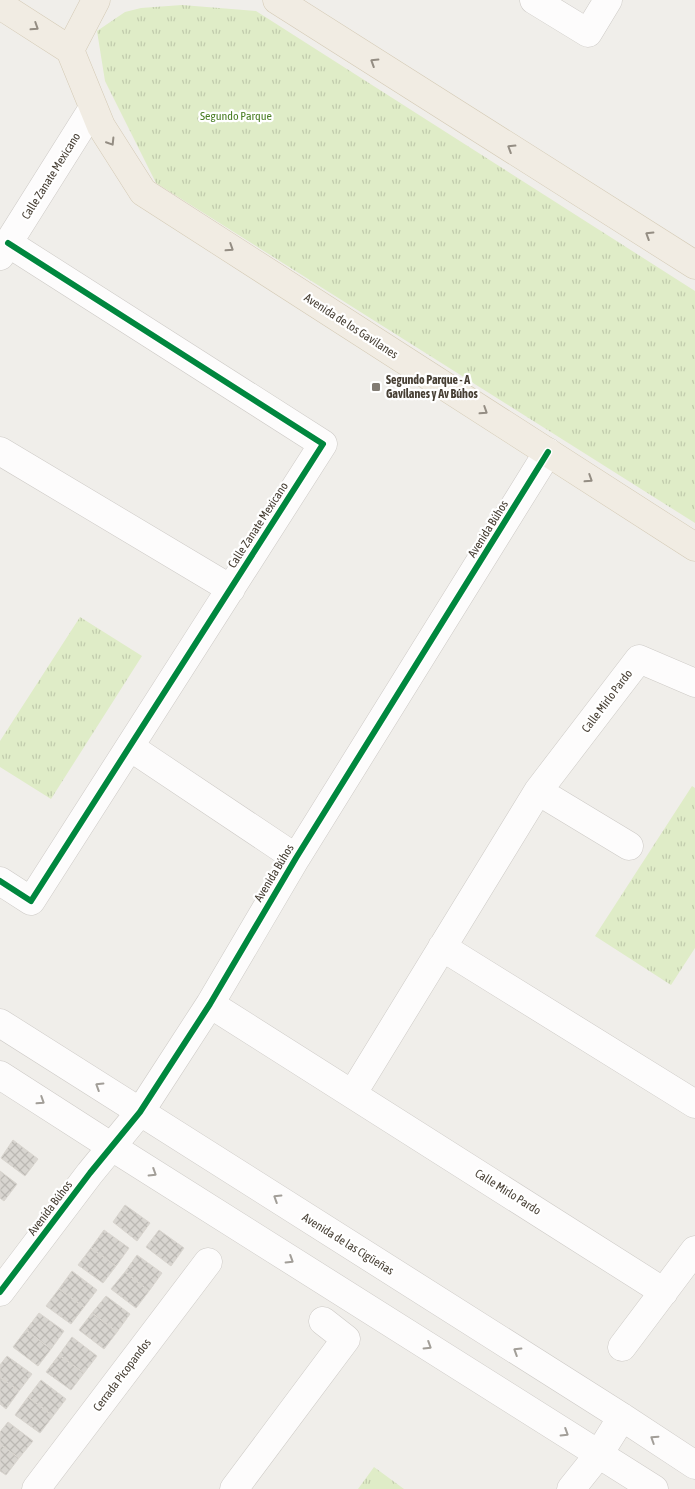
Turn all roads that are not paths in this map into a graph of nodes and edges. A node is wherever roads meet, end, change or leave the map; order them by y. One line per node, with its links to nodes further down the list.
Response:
1 (96, 0): 6 (main road)
2 (276, 0): 9 (main road, one-way to 2)
3 (534, 0): 4 (street)
4 (608, 0)
5 (0, 5): 6 (main road, one-way to 6)
6 (70, 50): 7 (main road, Avenida de los Gavilanes)
7 (93, 108): 8 (street, Calle Zanate Mexicano); 11 (main road, Avenida de los Gavilanes, one-way to 11)
8 (4, 250): 13 (street, Calle Zanate Mexicano)
9 (693, 260)
10 (0, 451): 13 (street)
11 (548, 452): 12 (main road, Avenida de los Gavilanes, one-way to 12); 18 (street, Avenida Búhos)
12 (695, 547)
13 (230, 589): 15 (street, Calle Zanate Mexicano)
14 (695, 683): 16 (street, Calle Mirlo Pardo)
15 (130, 747): 18 (street); 19 (street, Calle Zanate Mexicano)
16 (538, 791): 17 (street); 20 (street, Calle Mirlo Pardo)
17 (629, 846)
18 (296, 858): 21 (street, Avenida Búhos)
19 (0, 881)
20 (442, 948): 24 (street, Calle Mirlo Pardo); 25 (street)
21 (210, 1004): 24 (street, Calle Mirlo Pardo); 26 (street, Avenida Búhos)
22 (0, 1023): 26 (street, Avenida de las Cigüeñas, one-way to 22)
23 (0, 1075): 27 (street, one-way to 27)
24 (352, 1093): 31 (street, Calle Mirlo Pardo)
25 (695, 1104)
26 (140, 1112): 27 (street, Avenida Búhos); 34 (street, Avenida de las Cigüeñas, one-way to 26)
27 (112, 1147): 30 (street, Avenida Búhos); 35 (street, one-way to 35)
28 (695, 1250): 31 (street)
29 (208, 1262): 37 (street, Cerrada Picopandos)
30 (0, 1292)
31 (664, 1292): 33 (street)
32 (323, 1321): 38 (street)
33 (622, 1347)
34 (622, 1417): 35 (street); 36 (street, Avenida de las Cigüeñas, one-way to 34)
35 (599, 1454): 39 (street); 40 (street)
36 (695, 1465)
37 (36, 1489)
38 (234, 1489)
39 (571, 1489)
40 (654, 1489)

